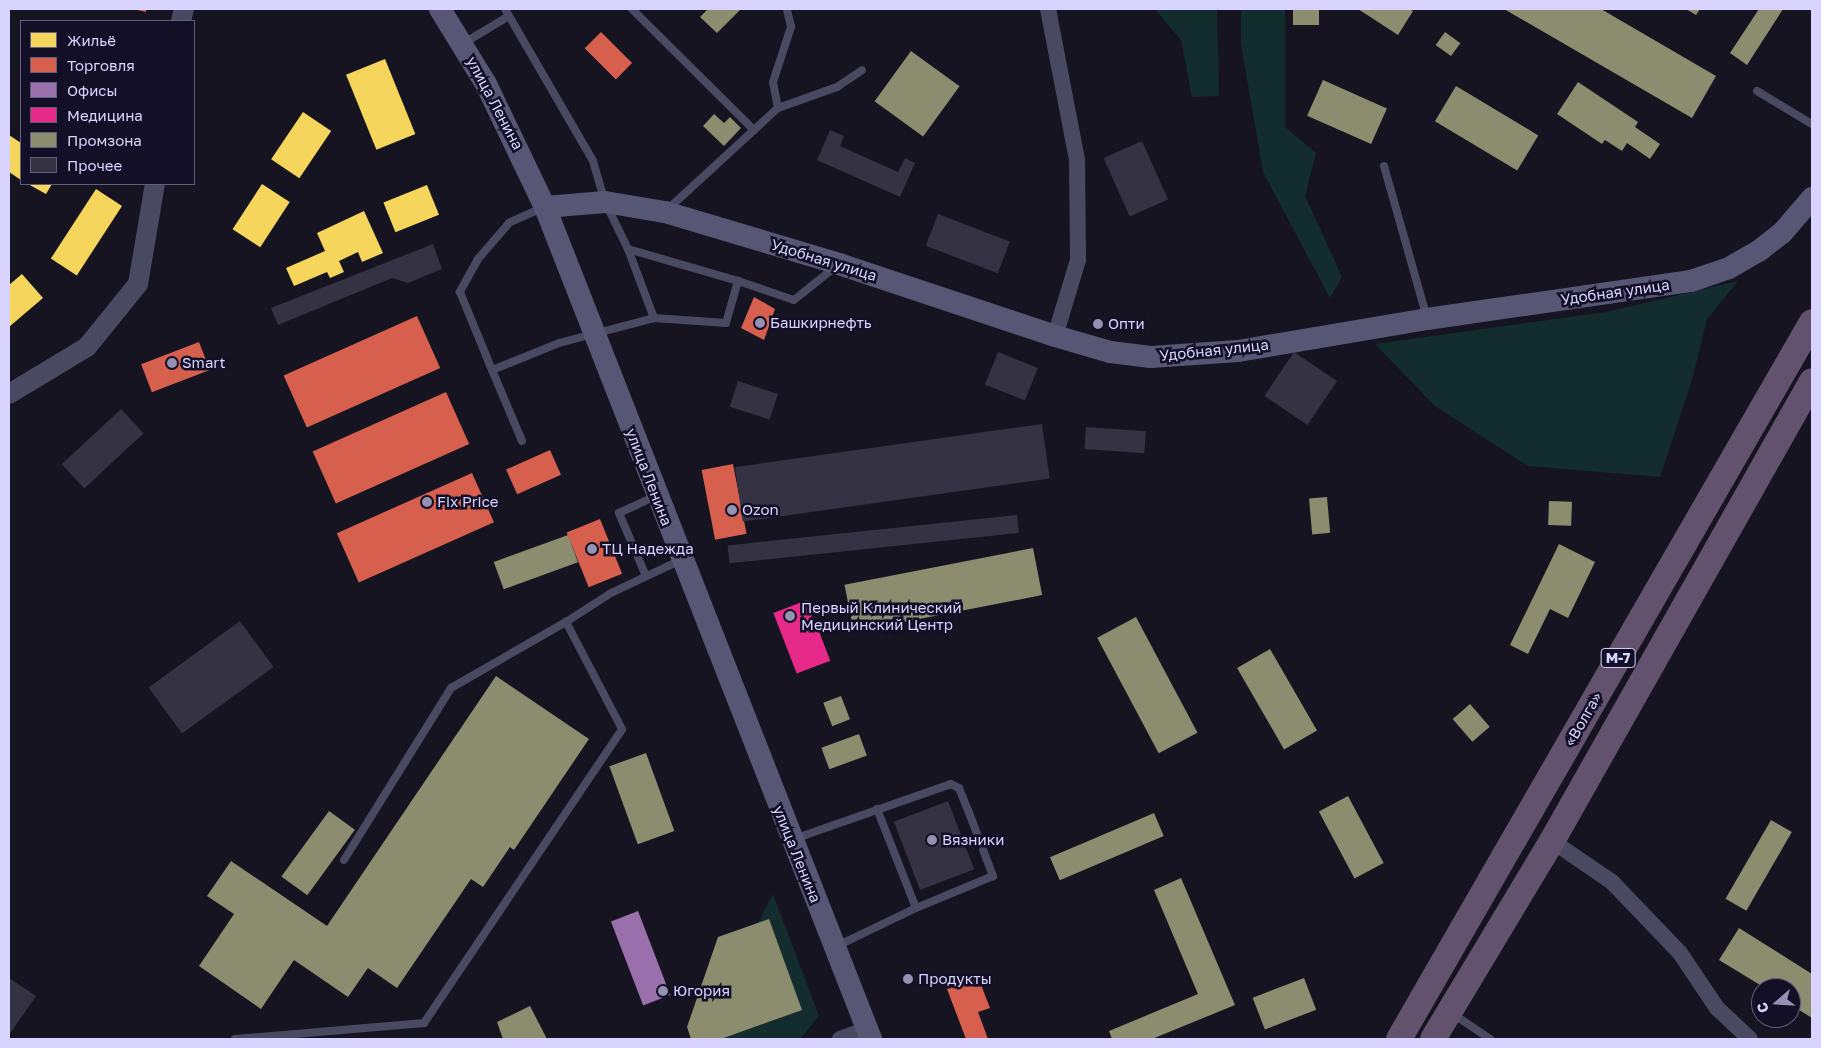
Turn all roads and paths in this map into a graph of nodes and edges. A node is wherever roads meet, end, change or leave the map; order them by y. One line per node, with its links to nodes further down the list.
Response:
1 (440, 9): 7 (main road, улица Ленина)
2 (505, 9): 6 (lane)
3 (632, 9): 12 (lane)
4 (787, 9): 10 (lane)
5 (1048, 9): 26 (street)
6 (510, 16): 7 (lane); 16 (lane)
7 (463, 43): 17 (main road, улица Ленина)
8 (862, 70): 10 (lane)
9 (1757, 91): 11 (lane)
10 (778, 108): 12 (lane)
11 (1812, 124)
12 (754, 130): 18 (lane)
13 (1384, 166): 23 (lane)
14 (155, 185): 29 (street)
15 (1812, 198): 23 (main road, Удобная улица)
16 (605, 202): 17 (main road, Удобная улица); 18 (main road, Удобная улица); 19 (lane)
17 (545, 207): 25 (main road, улица Ленина); 27 (lane)
18 (665, 212): 20 (main road, Удобная улица)
19 (628, 249): 21 (lane); 22 (lane)
20 (839, 264): 21 (lane); 26 (main road, Удобная улица)
21 (738, 281): 22 (lane)
22 (654, 318): 25 (lane)
23 (1427, 319): 26 (main road, Удобная улица)
24 (1812, 322): 45 (highway, «Волга» / М-7)
25 (594, 333): 27 (lane); 31 (main road, улица Ленина)
26 (1055, 336)
27 (492, 370): 30 (lane)
28 (1812, 381): 37 (highway, М-7)
29 (9, 394)
30 (522, 441)
31 (656, 496): 32 (main road, улица Ленина); 33 (lane)
32 (681, 560): 33 (lane); 36 (main road, улица Ленина)
33 (646, 576): 34 (lane)
34 (566, 622): 38 (lane); 43 (lane)
35 (877, 809): 36 (lane); 39 (lane); 39 (lane)
36 (792, 840): 40 (main road, улица Ленина)
37 (1552, 841): 41 (highway, М-7); 48 (street)
38 (344, 860)
39 (916, 908): 40 (lane)
40 (834, 948): 42 (main road, улица Ленина)
41 (1449, 1012): 46 (highway, М-7); 47 (lane)
42 (869, 1034): 44 (street)
43 (235, 1039)
44 (840, 1039)
45 (1398, 1039)
46 (1433, 1039)
47 (1490, 1039)
48 (1750, 1039)

